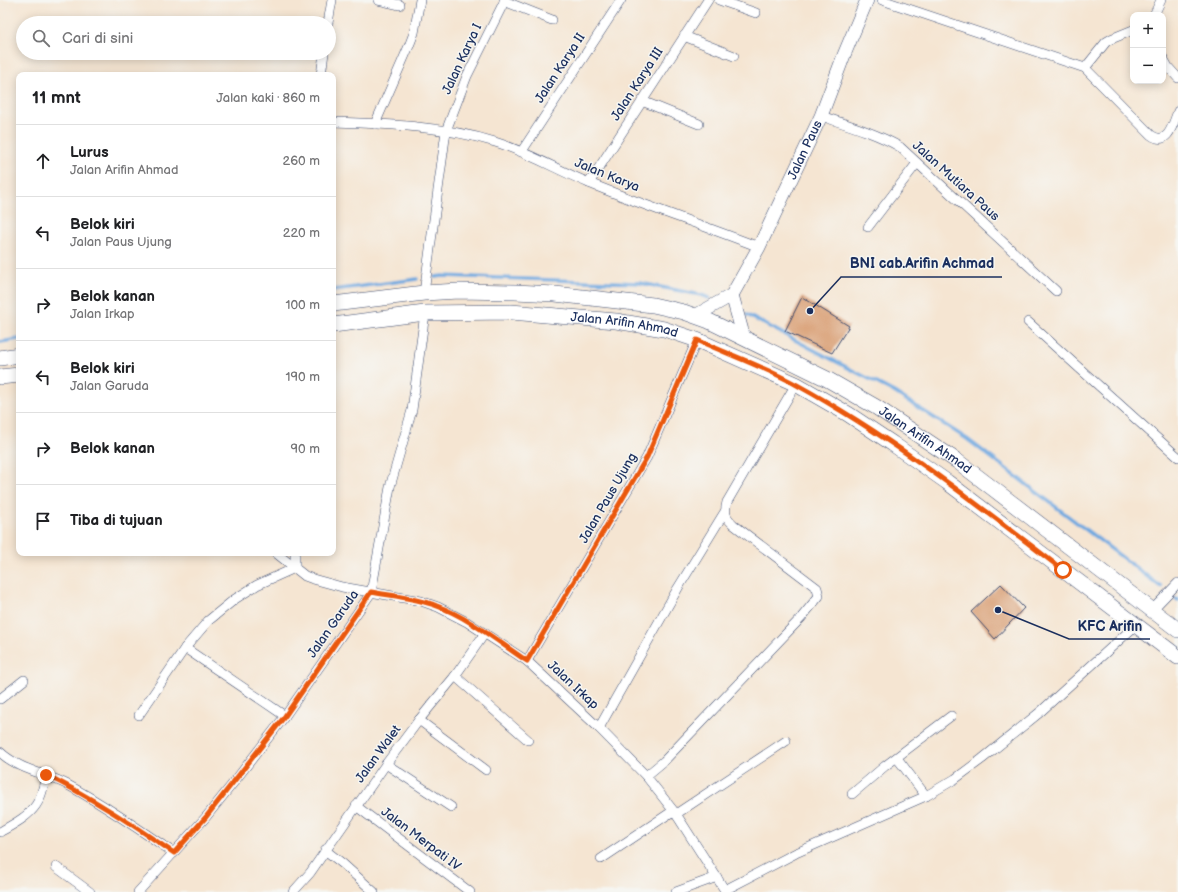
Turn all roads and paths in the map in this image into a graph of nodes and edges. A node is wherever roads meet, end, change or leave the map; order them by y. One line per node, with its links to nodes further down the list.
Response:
1 (332, 0): 14 (street)
2 (378, 0): 11 (street)
3 (420, 0): 28 (street)
4 (505, 0): 15 (street); 30 (street, Jalan Karya I)
5 (621, 0): 31 (street, Jalan Karya II)
6 (708, 0): 17 (street, Jalan Karya III)
7 (719, 0): 13 (street)
8 (867, 0): 26 (main road, Jalan Paus)
9 (882, 0): 21 (street)
10 (1161, 0): 12 (street)
11 (400, 5)
12 (1155, 12)
13 (756, 13)
14 (329, 16)
15 (552, 20)
16 (1130, 31): 21 (street)
17 (684, 36): 18 (street); 24 (street, Jalan Karya III)
18 (734, 56)
19 (323, 60): 22 (street)
20 (1166, 63): 23 (street)
21 (1085, 68): 25 (street)
22 (321, 72)
23 (1178, 78)
24 (642, 101): 29 (street); 33 (street, Jalan Karya III)
25 (1178, 111)
26 (821, 116): 32 (street, Jalan Mutiara Paus); 35 (main road, Jalan Paus)
27 (336, 122): 28 (street, Jalan Karya)
28 (375, 124): 30 (street, Jalan Karya)
29 (699, 124)
30 (446, 131): 31 (street, Jalan Karya); 37 (street)
31 (522, 151): 33 (street, Jalan Karya)
32 (917, 163): 34 (street); 36 (street, Jalan Mutiara Paus)
33 (589, 183): 35 (street, Jalan Karya)
34 (868, 227)
35 (759, 247): 38 (main road, Jalan Paus)
36 (1056, 291)
37 (424, 293): 39 (main road, Jalan Arifin Ahmad); 41 (main road, Jalan Arifin Ahmad)
38 (732, 295): 41 (main road); 44 (main road)
39 (336, 304)
40 (425, 313): 43 (main road, Jalan Arifin Ahmad); 45 (main road, Jalan Arifin Ahmad); 59 (street, Jalan Garuda)
41 (695, 316): 44 (main road, Jalan Arifin Ahmad)
42 (1028, 322): 51 (street)
43 (336, 325)
44 (744, 338): 52 (main road, Jalan Arifin Ahmad)
45 (697, 340): 50 (main road, Jalan Arifin Ahmad); 66 (street, Jalan Paus Ujung)
46 (16, 355): 47 (main road)
47 (0, 358)
48 (16, 374): 49 (main road)
49 (0, 377)
50 (796, 384): 53 (street); 54 (main road, Jalan Arifin Ahmad)
51 (1178, 457)
52 (1004, 496): 54 (main road); 60 (main road, Jalan Arifin Ahmad)
53 (724, 513): 74 (street); 82 (street)
54 (990, 514): 61 (main road, Jalan Arifin Ahmad)
55 (280, 556): 57 (street, Jalan Irkap)
56 (295, 556): 57 (street)
57 (296, 568): 59 (street, Jalan Irkap); 64 (street)
58 (1178, 583): 60 (street)
59 (371, 592): 63 (street, Jalan Irkap); 71 (street, Jalan Garuda)
60 (1152, 610): 62 (main road, Jalan Arifin Ahmad)
61 (1136, 625): 65 (main road, Jalan Arifin Ahmad); 84 (street)
62 (1178, 630)
63 (486, 633): 66 (street, Jalan Irkap); 67 (street, Jalan Walet)
64 (185, 648): 70 (street); 71 (street)
65 (1178, 657)
66 (527, 661): 74 (street, Jalan Irkap)
67 (455, 676): 73 (street, Jalan Walet); 75 (street)
68 (24, 680): 69 (street)
69 (0, 699)
70 (139, 715)
71 (285, 716): 90 (street, Jalan Garuda)
72 (951, 716): 78 (street)
73 (419, 720): 79 (street, Jalan Walet); 80 (street)
74 (599, 728): 82 (street, Jalan Irkap)
75 (528, 740)
76 (786, 741): 87 (street)
77 (0, 752): 81 (street)
78 (896, 758): 83 (street); 84 (street)
79 (386, 764): 85 (street, Jalan Walet); 86 (street)
80 (486, 770)
81 (46, 775): 88 (street); 90 (street)
82 (646, 776): 87 (street, Jalan Irkap)
83 (852, 794)
84 (926, 796): 94 (street)
85 (356, 806): 89 (street, Jalan Walet); 99 (street, Jalan Merpati IV)
86 (451, 807)
87 (674, 812): 91 (street); 93 (street, Jalan Irkap)
88 (0, 832)
89 (325, 850): 97 (street, Jalan Walet); 98 (street)
90 (174, 853): 96 (street, Jalan Garuda)
91 (601, 859)
92 (56, 867): 95 (street)
93 (717, 877): 94 (street, Jalan Irkap); 100 (street)
94 (726, 891)
95 (90, 892)
96 (138, 892)
97 (293, 892)
98 (374, 892)
99 (470, 892)
100 (676, 892)

